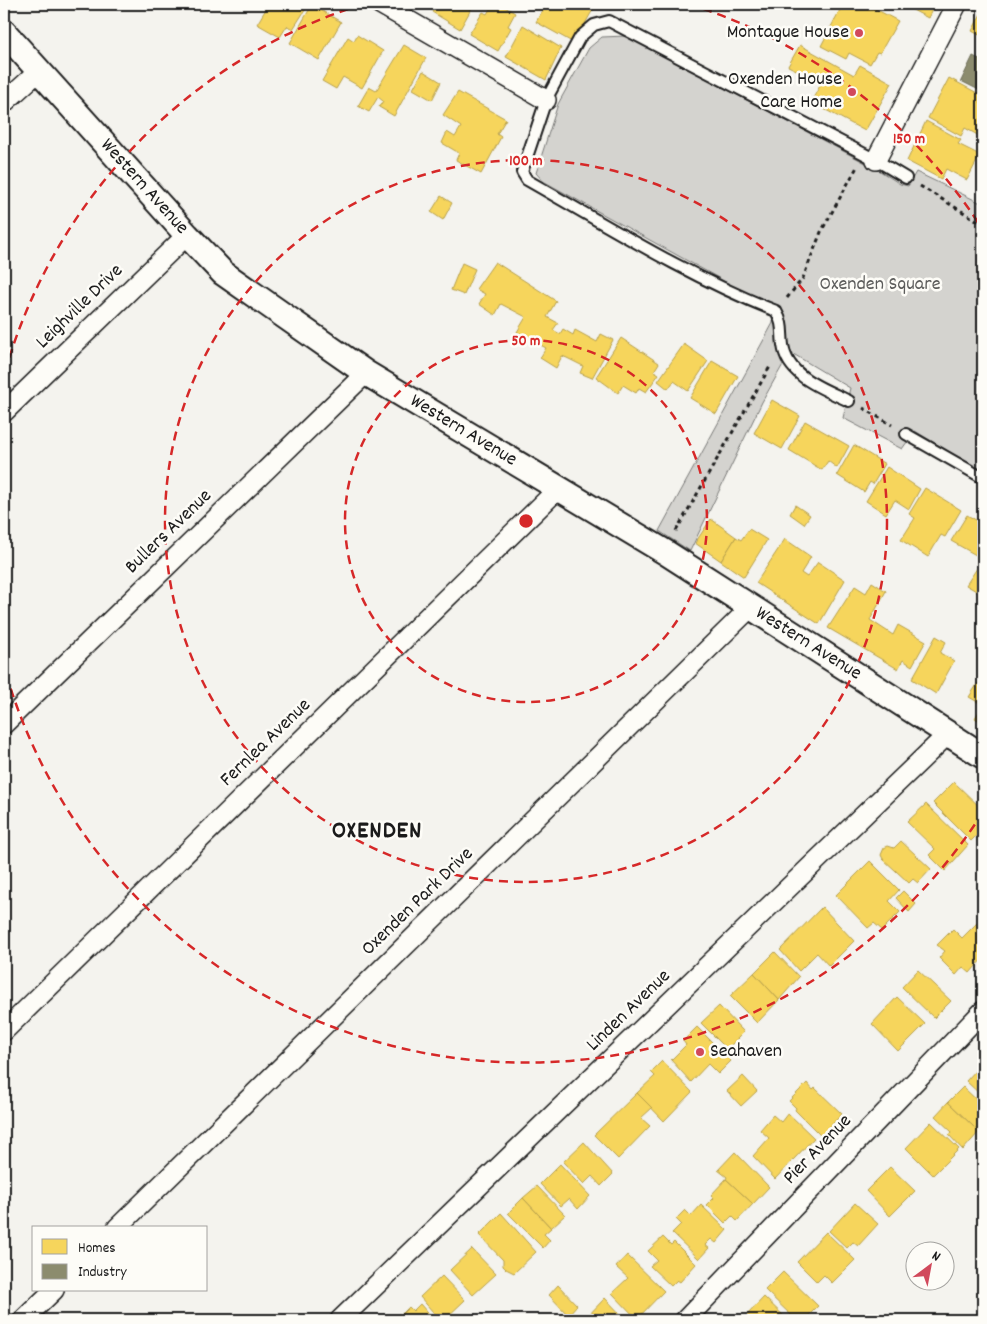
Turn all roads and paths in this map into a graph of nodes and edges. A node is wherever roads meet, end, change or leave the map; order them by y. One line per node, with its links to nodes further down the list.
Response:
1 (380, 4): 5 (street)
2 (957, 4): 7 (street)
3 (4, 32): 4 (street, Western Avenue)
4 (39, 71): 6 (street); 10 (street, Western Avenue)
5 (546, 100): 7 (lane); 11 (lane)
6 (4, 103)
7 (876, 160): 8 (lane); 11 (path)
8 (906, 178): 9 (path)
9 (983, 224)
10 (187, 235): 13 (street, Western Avenue); 15 (street, Leighville Drive)
11 (776, 311): 12 (lane)
12 (783, 345): 14 (lane); 19 (path)
13 (366, 373): 18 (street, Western Avenue); 21 (street, Bullers Avenue)
14 (850, 400): 16 (path)
15 (4, 412)
16 (906, 434): 17 (lane)
17 (983, 478)
18 (559, 488): 19 (street, Western Avenue); 25 (street, Fernlea Avenue)
19 (665, 552): 20 (street, Western Avenue)
20 (750, 608): 22 (street, Western Avenue); 26 (street, Oxenden Park Drive)
21 (4, 724)
22 (948, 734): 23 (street, Western Avenue); 29 (street, Linden Avenue)
23 (983, 756)
24 (983, 1011): 30 (street, Pier Avenue)
25 (4, 1031)
26 (120, 1226)
27 (52, 1292): 28 (street)
28 (23, 1320)
29 (340, 1320)
30 (685, 1320)

